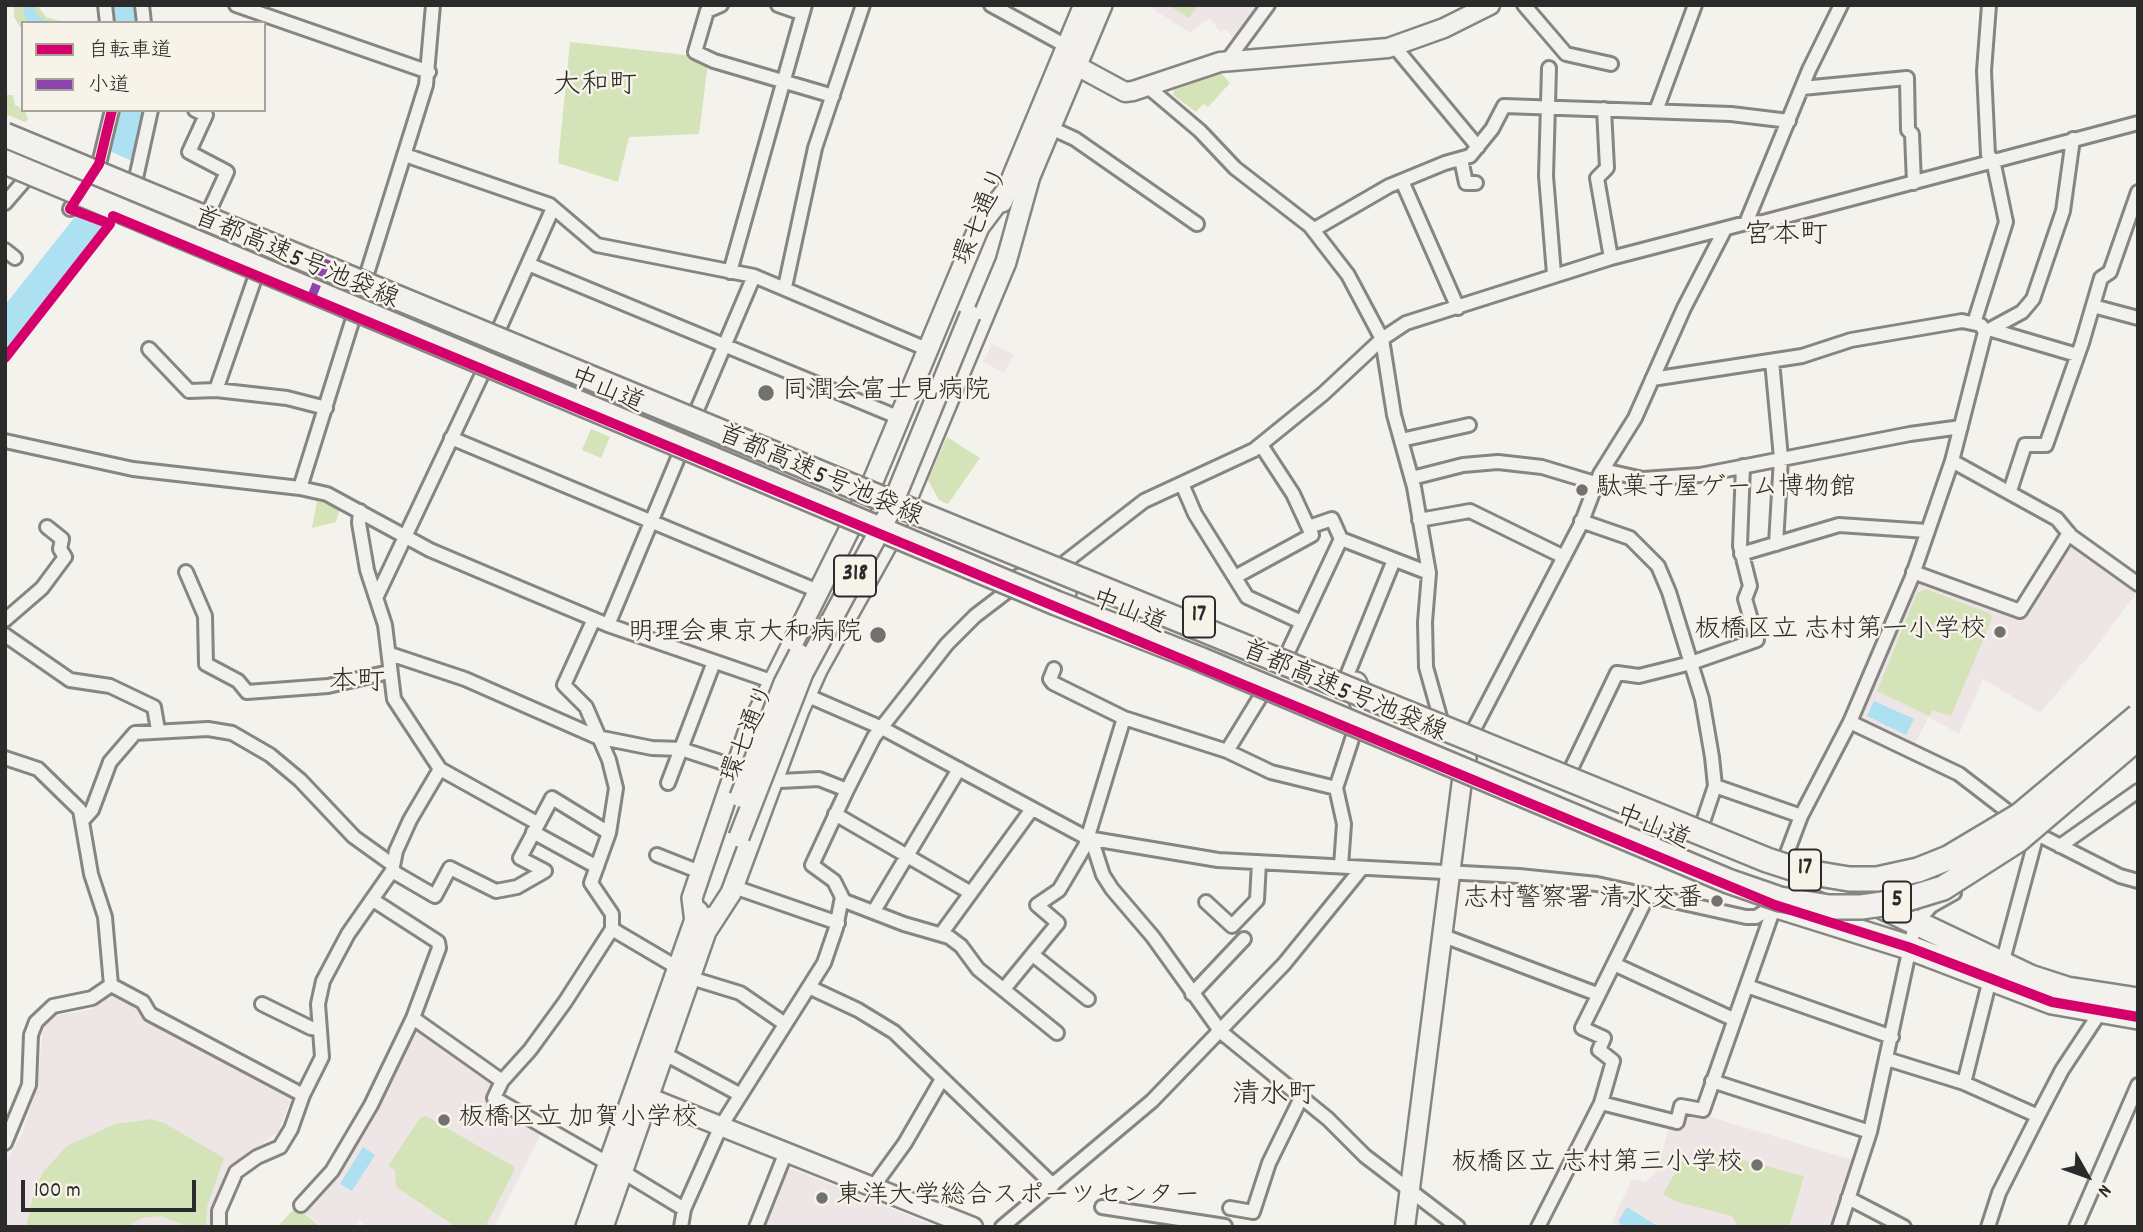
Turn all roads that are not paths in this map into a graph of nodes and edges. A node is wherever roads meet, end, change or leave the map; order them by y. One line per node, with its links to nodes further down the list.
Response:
1 (236, 5): 22 (street)
2 (433, 5): 22 (street)
3 (721, 5): 23 (street)
4 (778, 5): 15 (street)
5 (863, 5): 26 (street)
6 (1084, 5): 17 (main road, 環七通り / 318)
7 (1102, 5): 20 (main road, 環七通り / 318)
8 (1268, 5): 18 (street)
9 (1490, 5): 16 (street)
10 (1524, 5): 19 (street)
11 (1695, 5): 29 (street)
12 (1989, 5): 43 (street)
13 (1837, 6): 25 (street)
14 (997, 7): 17 (street)
15 (803, 9): 23 (street)
16 (1394, 46): 18 (street); 40 (street)
17 (1068, 47): 20 (street); 52 (main road, 環七通り / 318)
18 (1227, 61): 24 (street)
19 (1611, 64)
20 (1077, 66): 24 (street); 36 (main road, 環七通り / 318)
21 (1549, 68): 27 (street)
22 (429, 72): 41 (street)
23 (781, 81): 26 (street); 64 (street)
24 (1148, 87): 60 (street)
25 (1802, 88): 33 (street); 51 (street)
26 (833, 96): 69 (street)
27 (1549, 106): 28 (street); 40 (street); 65 (street)
28 (1604, 109): 29 (street); 62 (street)
29 (1656, 111): 33 (street)
30 (112, 112): 45 (street)
31 (150, 112): 48 (street)
32 (199, 112): 57 (street)
33 (1789, 121): 58 (street)
34 (2138, 123): 38 (street)
35 (5, 124): 45 (highway, 中山道 / 17)
36 (1051, 128): 46 (main road, 環七通り / 318); 59 (street)
37 (5, 135): 190 (highway, 首都高速5号池袋線 / 5, bridge)
38 (2073, 139): 43 (street); 77 (street)
39 (5, 147): 67 (highway); 92 (highway)
40 (1478, 147): 42 (street)
41 (404, 155): 56 (street); 67 (street)
42 (1461, 159): 49 (street); 50 (street)
43 (1993, 160): 51 (street); 75 (street)
44 (5, 162): 182 (highway, 首都高速5号池袋線 / 5, bridge)
45 (99, 164): 48 (highway, 中山道 / 17); 55 (street)
46 (1030, 176): 72 (main road, 環七通り / 318); 106 (main road)
47 (15, 177): 54 (street); 55 (highway, 中山道)
48 (134, 178): 57 (highway, 中山道 / 17)
49 (1402, 181): 60 (street); 71 (street)
50 (1476, 183)
51 (1914, 183): 58 (street)
52 (1007, 190): 72 (main road, 環七通り / 318); 81 (main road)
53 (2138, 192): 70 (street)
54 (5, 204)
55 (74, 204): 66 (highway, 中山道)
56 (553, 208): 63 (street); 64 (street)
57 (210, 209): 67 (highway, 中山道 / 17)
58 (1746, 223): 61 (street)
59 (1197, 224)
60 (1313, 230): 78 (street)
61 (1724, 231): 62 (street); 85 (street)
62 (1611, 258): 65 (street)
63 (528, 264): 76 (street); 79 (street)
64 (730, 272): 68 (street)
65 (1554, 274): 71 (street)
66 (256, 275): 73 (highway, 中山道); 86 (street)
67 (367, 275): 73 (street); 76 (highway, 中山道 / 17)
68 (754, 276): 69 (street); 79 (street)
69 (785, 287): 81 (street)
70 (2093, 306): 74 (street); 82 (street)
71 (1458, 308): 78 (street)
72 (965, 313): 208 (main road, 環七通り / 318, bridge)
73 (355, 316): 84 (highway, 中山道); 87 (street)
74 (2138, 318)
75 (1973, 323): 77 (street); 83 (street)
76 (499, 329): 88 (highway, 中山道 / 17)
77 (1988, 331): 82 (street); 91 (street)
78 (1382, 339): 94 (street); 96 (street)
79 (725, 346): 88 (street); 89 (street)
80 (149, 349): 86 (street)
81 (929, 350): 89 (main road)
82 (2077, 355): 105 (street)
83 (1772, 361): 85 (street); 97 (street)
84 (485, 368): 92 (highway, 中山道); 93 (street)
85 (1652, 379): 101 (street)
86 (216, 390): 87 (street)
87 (326, 408): 104 (street)
88 (696, 410): 92 (street); 103 (highway, 中山道 / 17)
89 (900, 418): 103 (main road)
90 (1469, 425): 94 (street)
91 (1961, 427): 97 (street); 98 (street)
92 (679, 438): 111 (street); 112 (highway, 中山道 / 17)
93 (451, 439): 111 (street); 117 (street)
94 (1401, 440): 100 (street)
95 (5, 441): 104 (street)
96 (1261, 445): 102 (street); 114 (street)
97 (1781, 458): 99 (street); 120 (street)
98 (1952, 461): 105 (street); 115 (street)
99 (1743, 466): 101 (street); 121 (street)
100 (1412, 478): 101 (street); 108 (street)
101 (1598, 479): 110 (street)
102 (1182, 484): 125 (street); 129 (street)
103 (871, 486): 106 (highway, 中山道 / 17); 112 (main road)
104 (300, 488): 107 (street)
105 (2010, 491): 116 (street)
106 (906, 500): 109 (highway, 中山道 / 17); 118 (main road)
107 (360, 511): 117 (street); 133 (street)
108 (1419, 520): 122 (street); 128 (street)
109 (957, 521): 125 (highway, 中山道 / 17); 190 (highway, 17, bridge)
110 (1581, 521): 122 (street); 142 (street)
111 (651, 522): 132 (street); 137 (street)
112 (853, 524): 118 (highway, 中山道 / 17); 132 (main road)
113 (47, 527): 135 (street)
114 (1309, 527): 119 (street); 129 (street)
115 (1927, 531): 120 (street); 127 (street)
116 (2069, 533): 127 (street); 130 (street)
117 (405, 535): 133 (street); 134 (street)
118 (890, 539): 124 (highway, 中山道 / 17); 148 (main road)
119 (1341, 539): 123 (street); 136 (street)
120 (1776, 544): 121 (street)
121 (1741, 554): 142 (street)
122 (1564, 557): 156 (street)
123 (1394, 559): 128 (street); 145 (street)
124 (944, 562): 131 (highway, 中山道 / 17); 182 (highway, 5)
125 (1064, 563): 140 (highway, 中山道 / 17)
126 (187, 572): 144 (street)
127 (1913, 572): 153 (street)
128 (1429, 573): 151 (street)
129 (1235, 577): 136 (street)
130 (2138, 584)
131 (1009, 590): 147 (highway, 中山道 / 17); 154 (street)
132 (818, 591): 146 (main road)
133 (377, 596): 139 (street)
134 (594, 619): 137 (street); 158 (street)
135 (5, 620)
136 (1301, 622): 140 (street)
137 (608, 625): 141 (street)
138 (5, 635): 155 (street)
139 (390, 654): 144 (street); 158 (street)
140 (1287, 654): 145 (highway, 中山道 / 17)
141 (714, 662): 146 (street); 161 (street)
142 (1692, 663): 168 (street); 171 (street)
143 (1054, 668): 152 (street)
144 (388, 672): 166 (street)
145 (1350, 680): 151 (highway, 中山道 / 17); 164 (highway)
146 (771, 681): 165 (main road)
147 (1262, 694): 157 (highway, 中山道 / 17); 162 (street)
148 (806, 695): 154 (street); 169 (main road)
149 (2138, 705): 176 (street)
150 (2138, 716): 190 (highway, 首都高速5号池袋線 / 5, bridge)
151 (1440, 717): 156 (highway, 中山道 / 17)
152 (1124, 718): 162 (street); 185 (street)
153 (1850, 722): 176 (street); 178 (street)
154 (881, 729): 167 (street); 173 (street)
155 (159, 730): 179 (street); 193 (street)
156 (1474, 731): 164 (street); 168 (highway, 中山道 / 17)
157 (1354, 733): 164 (highway, 中山道 / 17); 172 (street)
158 (597, 737): 161 (street); 183 (street)
159 (2138, 738): 182 (highway, 首都高速5号池袋線 / 5, bridge)
160 (2138, 747): 184 (street)
161 (681, 748): 165 (street); 170 (street)
162 (1227, 751): 172 (street)
163 (5, 758): 179 (street)
164 (1463, 763): 195 (street); 204 (highway, 中山道 / 17)
165 (736, 767): 196 (main road)
166 (440, 769): 180 (street); 193 (street)
167 (959, 769): 175 (street); 188 (street)
168 (1569, 773): 181 (highway, 中山道 / 17)
169 (773, 779): 173 (street); 198 (main road)
170 (668, 783)
171 (1714, 786): 178 (street); 181 (street)
172 (1336, 788): 191 (street)
173 (847, 790): 177 (street)
174 (2138, 791): 186 (street)
175 (1032, 809): 185 (street); 199 (street)
176 (2008, 813): 184 (street); 190 (street)
177 (835, 814): 188 (street); 202 (street)
178 (1801, 816): 190 (street)
179 (83, 820): 218 (street)
180 (535, 828): 183 (street); 192 (street); 193 (street)
181 (1700, 831): 190 (highway, 中山道 / 17)
182 (1616, 832)
183 (609, 833): 192 (street)
184 (2037, 834): 186 (street); 207 (street); 216 (street)
185 (1087, 838): 189 (street); 214 (street); 222 (street)
186 (2060, 846): 197 (street)
187 (657, 855): 196 (street)
188 (908, 856): 199 (street); 205 (street)
189 (1259, 862): 191 (street); 203 (street)
190 (1783, 863): 207 (highway, 中山道 / 17)
191 (1342, 866): 194 (street)
192 (597, 867): 209 (street)
193 (393, 868): 201 (street)
194 (1362, 868): 195 (street); 233 (street)
195 (1449, 872): 200 (street); 211 (street)
196 (700, 873): 208 (main road)
197 (2138, 881)
198 (734, 887): 206 (street); 208 (main road)
199 (971, 893): 210 (street)
200 (1648, 895): 204 (street); 215 (street)
201 (373, 900): 229 (street); 232 (street)
202 (842, 900): 205 (street); 206 (street)
203 (1206, 902)
204 (1774, 905): 213 (highway, 中山道 / 17); 219 (street)
205 (874, 911): 210 (street)
206 (838, 923): 220 (street)
207 (1915, 924): 213 (street); 216 (highway, 中山道 / 17)
208 (701, 926): 217 (main road, 環七通り / 318)
209 (612, 929): 217 (street); 239 (street)
210 (941, 933): 221 (street)
211 (1441, 935): 223 (street); 256 (street)
212 (1244, 939): 222 (street)
213 (1908, 947): 216 (highway, 中山道 / 17); 235 (street)
214 (1033, 955): 221 (street); 224 (street)
215 (1614, 964): 223 (street); 230 (street)
216 (1996, 971): 225 (highway, 中山道 / 17); 227 (highway, 中山道 / 17); 241 (street)
217 (684, 973): 231 (street); 236 (main road, 環七通り / 318); 245 (main road, 環七通り / 318)
218 (111, 985): 244 (street); 251 (street)
219 (1747, 986): 230 (street); 235 (street)
220 (811, 988): 231 (street); 238 (street)
221 (1004, 989): 234 (street)
222 (1192, 994): 233 (street)
223 (1597, 994): 247 (street)
224 (1088, 999)
225 (2138, 1000)
226 (262, 1004): 232 (street)
227 (2101, 1011): 228 (highway, 中山道 / 17); 248 (street)
228 (2138, 1017)
229 (413, 1018): 239 (street); 258 (street)
230 (1733, 1019): 240 (street)
231 (785, 1024): 243 (street)
232 (320, 1028): 244 (street)
233 (1222, 1032): 246 (street); 254 (street)
234 (1058, 1033)
235 (1892, 1037): 237 (street)
236 (665, 1054): 243 (street); 245 (main road, 環七通り / 318)
237 (1887, 1059): 241 (street); 250 (street)
238 (942, 1079): 254 (street); 255 (street)
239 (502, 1081): 253 (street)
240 (1712, 1081): 247 (street); 250 (street)
241 (1964, 1083): 248 (street)
242 (2138, 1085): 276 (street)
243 (739, 1094): 249 (street)
244 (303, 1095): 263 (street)
245 (641, 1095): 249 (street); 253 (main road, 環七通り / 318)
246 (1300, 1098): 256 (street); 260 (street)
247 (1601, 1103): 272 (street)
248 (2038, 1116): 275 (street)
249 (721, 1126): 252 (street); 261 (street)
250 (1870, 1132): 257 (street)
251 (5, 1143)
252 (786, 1152): 255 (street); 267 (street)
253 (616, 1168): 261 (street); 264 (main road, 環七通り / 318); 265 (main road, 環七通り / 318)
254 (1053, 1185): 269 (street)
255 (873, 1187): 268 (street)
256 (1410, 1193): 270 (street); 271 (street)
257 (1848, 1198): 273 (street); 274 (street)
258 (301, 1205)
259 (1102, 1207): 262 (street)
260 (1230, 1208)
261 (684, 1209): 266 (street)
262 (1225, 1226)
263 (219, 1227)
264 (586, 1227)
265 (603, 1227)
266 (681, 1227)
267 (756, 1227)
268 (973, 1227)
269 (1002, 1227)
270 (1405, 1227)
271 (1458, 1227)
272 (1538, 1227)
273 (1839, 1227)
274 (1904, 1227)
275 (1989, 1227)
276 (2076, 1227)

